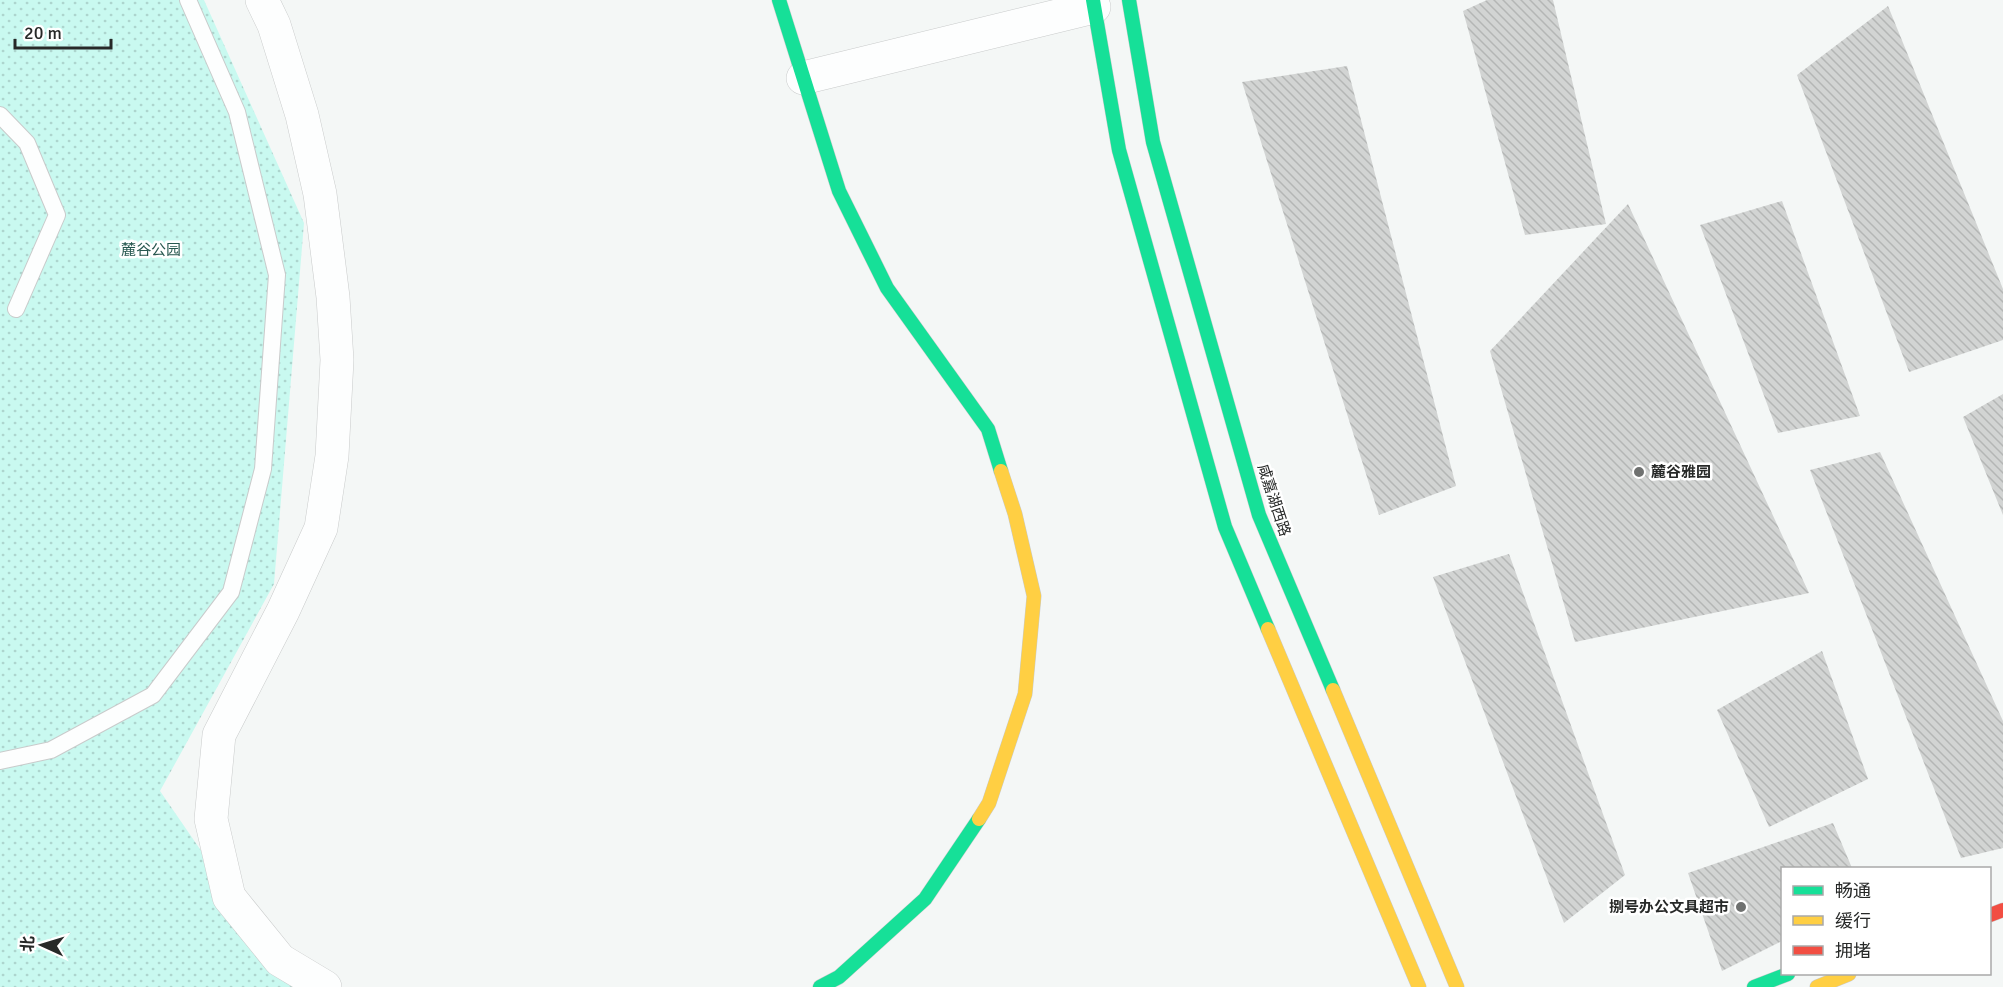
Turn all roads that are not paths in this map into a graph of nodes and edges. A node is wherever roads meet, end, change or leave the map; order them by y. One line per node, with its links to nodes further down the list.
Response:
1 (188, 0): 9 (lane)
2 (262, 0): 12 (street)
3 (779, 0): 6 (main road)
4 (1129, 0): 15 (main road, 咸嘉湖西路)
5 (1093, 4): 6 (street); 14 (main road)
6 (803, 78): 13 (main road)
7 (0, 115): 8 (lane)
8 (16, 309)
9 (0, 760)
10 (1785, 975): 16 (main road)
11 (1847, 975): 17 (main road)
12 (325, 987)
13 (820, 987)
14 (1419, 987)
15 (1457, 987)
16 (1754, 987)
17 (1817, 987)

